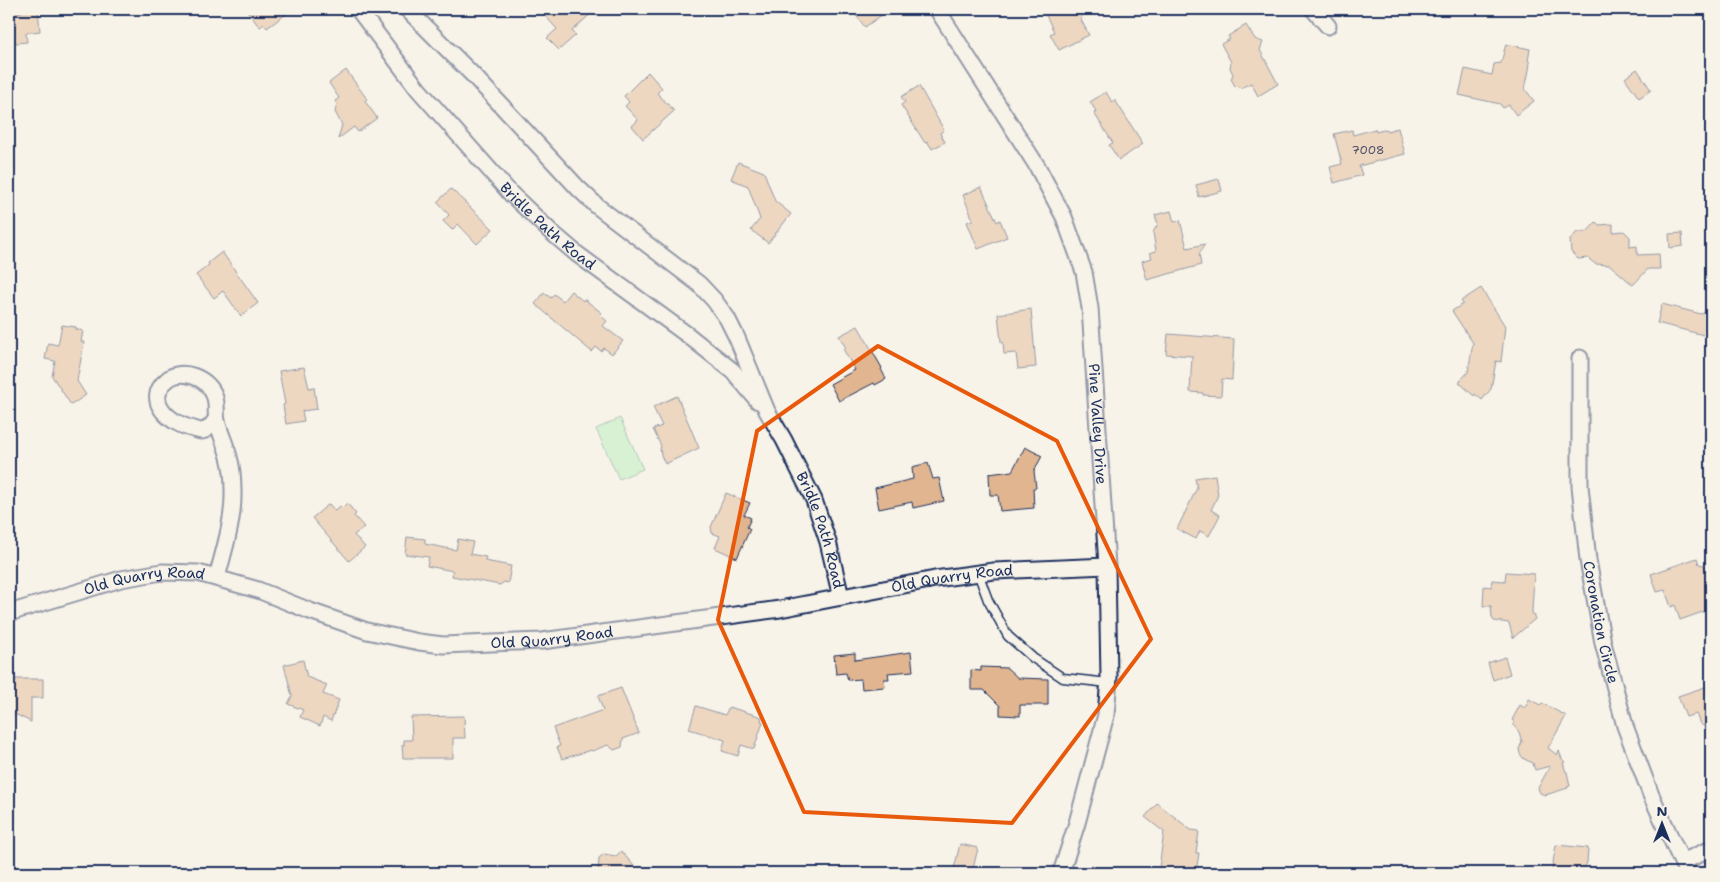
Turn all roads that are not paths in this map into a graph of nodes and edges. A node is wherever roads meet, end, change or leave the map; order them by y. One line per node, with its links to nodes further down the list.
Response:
1 (358, 9): 7 (street, Bridle Path Road)
2 (407, 9): 7 (street, Bridle Path Road)
3 (937, 9): 9 (street, Pine Valley Drive)
4 (1314, 9): 5 (street)
5 (1328, 26)
6 (1580, 358): 16 (street, Coronation Circle)
7 (767, 411): 12 (street, Bridle Path Road)
8 (216, 419): 11 (street)
9 (1107, 566): 10 (street, Old Quarry Road); 14 (street, Pine Valley Drive)
10 (978, 573): 12 (street, Old Quarry Road); 14 (lane)
11 (217, 577): 12 (street, Old Quarry Road); 13 (street, Old Quarry Road)
12 (841, 597)
13 (9, 613)
14 (1109, 683): 17 (street, Pine Valley Drive)
15 (1711, 849): 16 (street)
16 (1684, 868)
17 (1062, 873)

